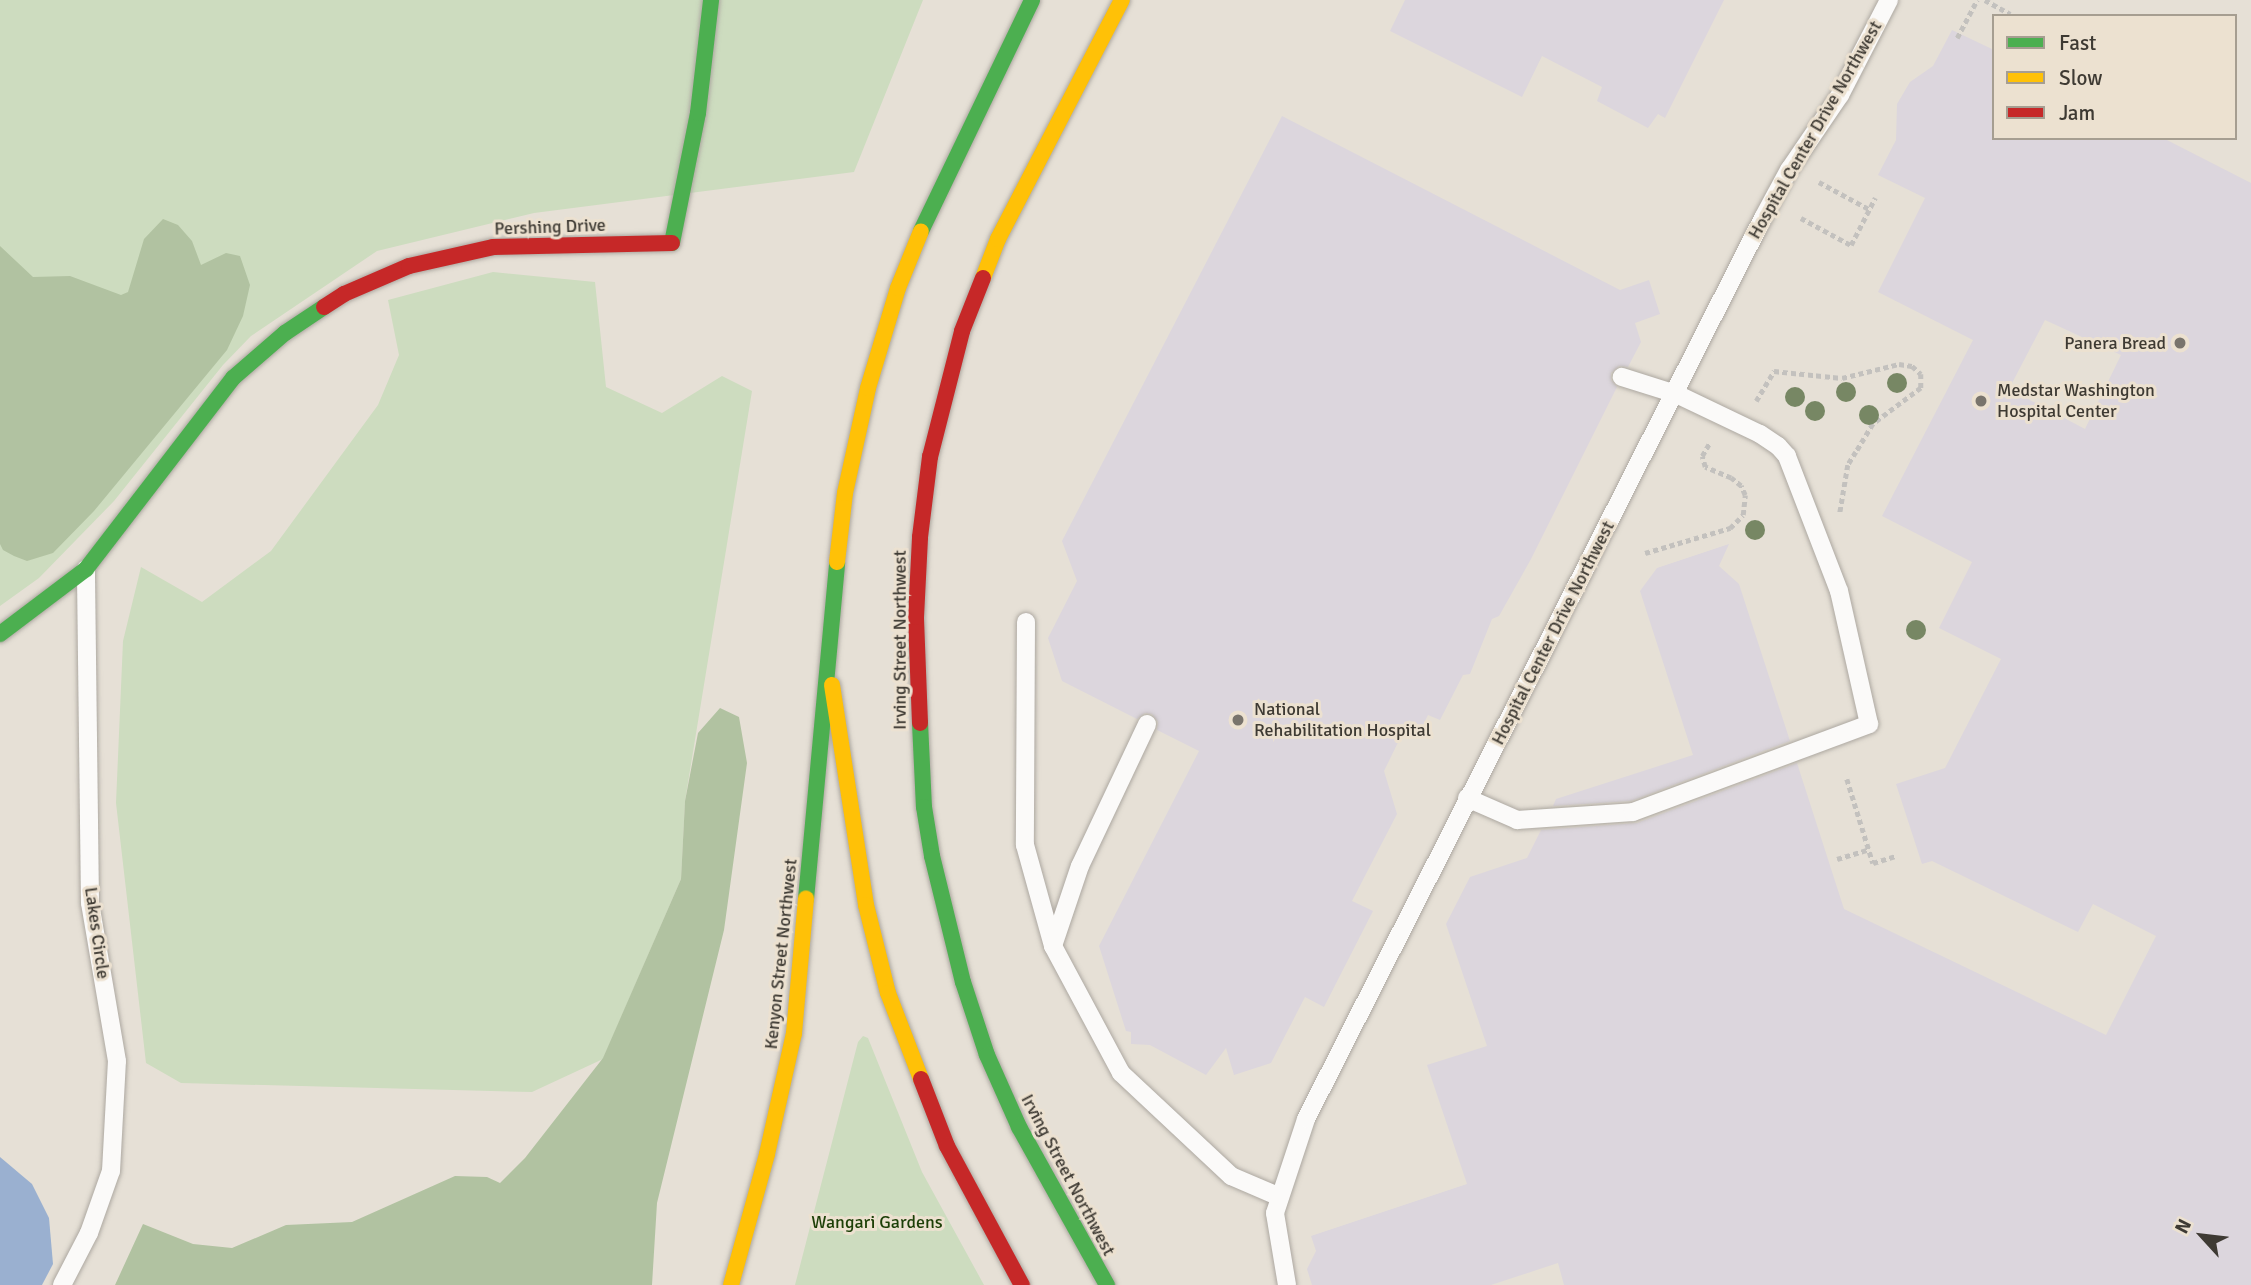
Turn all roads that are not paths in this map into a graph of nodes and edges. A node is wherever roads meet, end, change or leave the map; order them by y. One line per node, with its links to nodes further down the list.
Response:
1 (711, 0): 7 (main road, Pershing Drive)
2 (1032, 0): 10 (main road)
3 (1122, 0): 18 (main road, Irving Street Northwest)
4 (1889, 0): 6 (lane, Hospital Center Drive Northwest)
5 (1622, 377): 6 (lane)
6 (1676, 394): 12 (lane, Hospital Center Drive Northwest); 12 (lane)
7 (86, 569): 9 (main road, Pershing Drive); 15 (lane, Lakes Circle)
8 (1026, 622): 13 (lane)
9 (0, 634)
10 (829, 662): 16 (main road, Kenyon Street Northwest); 17 (main road)
11 (1147, 724): 13 (lane)
12 (1467, 799): 14 (lane, Hospital Center Drive Northwest)
13 (1053, 946): 14 (lane)
14 (1280, 1197): 19 (lane, Hospital Center Drive Northwest)
15 (62, 1285)
16 (731, 1285)
17 (1022, 1285)
18 (1107, 1285)
19 (1287, 1285)

